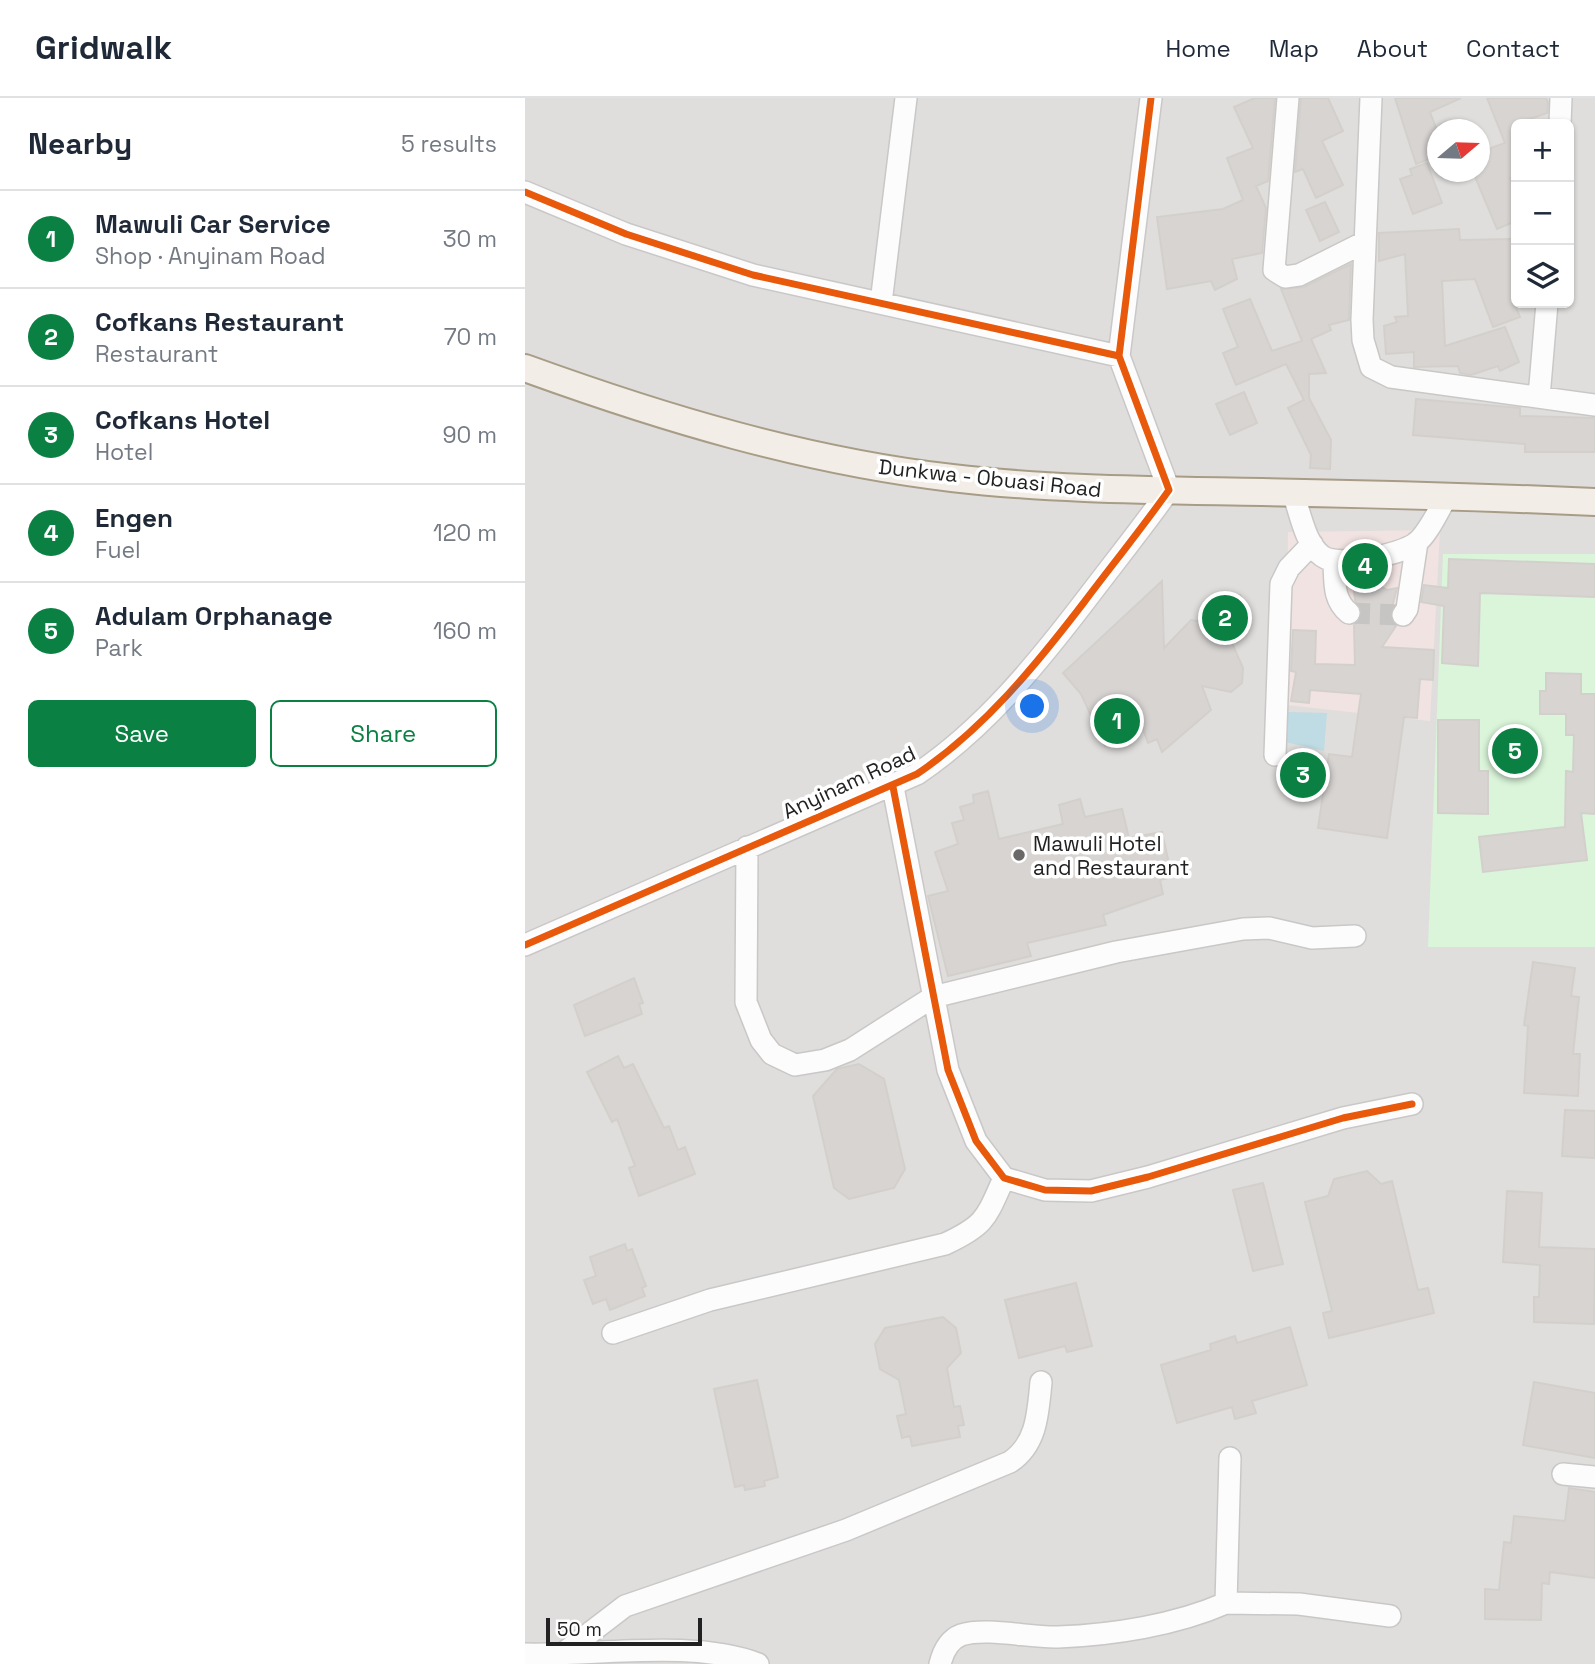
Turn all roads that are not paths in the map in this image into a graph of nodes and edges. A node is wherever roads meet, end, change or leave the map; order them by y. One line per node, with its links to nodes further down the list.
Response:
1 (906, 98): 9 (street)
2 (1151, 98): 11 (street)
3 (1288, 98): 8 (street)
4 (1371, 98): 8 (street)
5 (1561, 98): 6 (street)
6 (1560, 119)
7 (525, 192): 9 (street)
8 (1365, 242): 13 (street)
9 (881, 303): 11 (street)
10 (1547, 308): 13 (street)
11 (1119, 356): 15 (street)
12 (525, 368): 15 (main road, Dunkwa - Obuasi Road)
13 (1539, 397): 14 (street)
14 (1595, 405)
15 (1170, 490): 16 (main road, Dunkwa - Obuasi Road); 25 (street, Anyinam Road)
16 (1293, 492): 17 (main road, Dunkwa - Obuasi Road); 20 (street)
17 (1446, 498): 18 (main road, Dunkwa - Obuasi Road); 19 (street)
18 (1595, 502)
19 (1417, 542): 21 (street); 23 (street)
20 (1312, 544): 21 (street); 24 (street)
21 (1334, 562): 22 (street)
22 (1349, 613)
23 (1403, 615)
24 (1275, 755)
25 (893, 787): 26 (street, Anyinam Road); 29 (street)
26 (747, 847): 28 (street, Anyinam Road); 29 (street)
27 (1355, 936): 29 (street)
28 (525, 946)
29 (933, 997): 31 (street)
30 (1412, 1104): 31 (street)
31 (1004, 1178): 32 (street)
32 (613, 1333)
33 (1041, 1382): 40 (street)
34 (1230, 1458): 37 (street)
35 (1563, 1474): 36 (street)
36 (1595, 1477)
37 (1226, 1603): 38 (street); 44 (street)
38 (1390, 1616)
39 (525, 1654): 40 (street)
40 (561, 1655): 42 (street)
41 (657, 1657): 42 (street); 43 (street)
42 (596, 1659)
43 (758, 1664)
44 (940, 1664)

